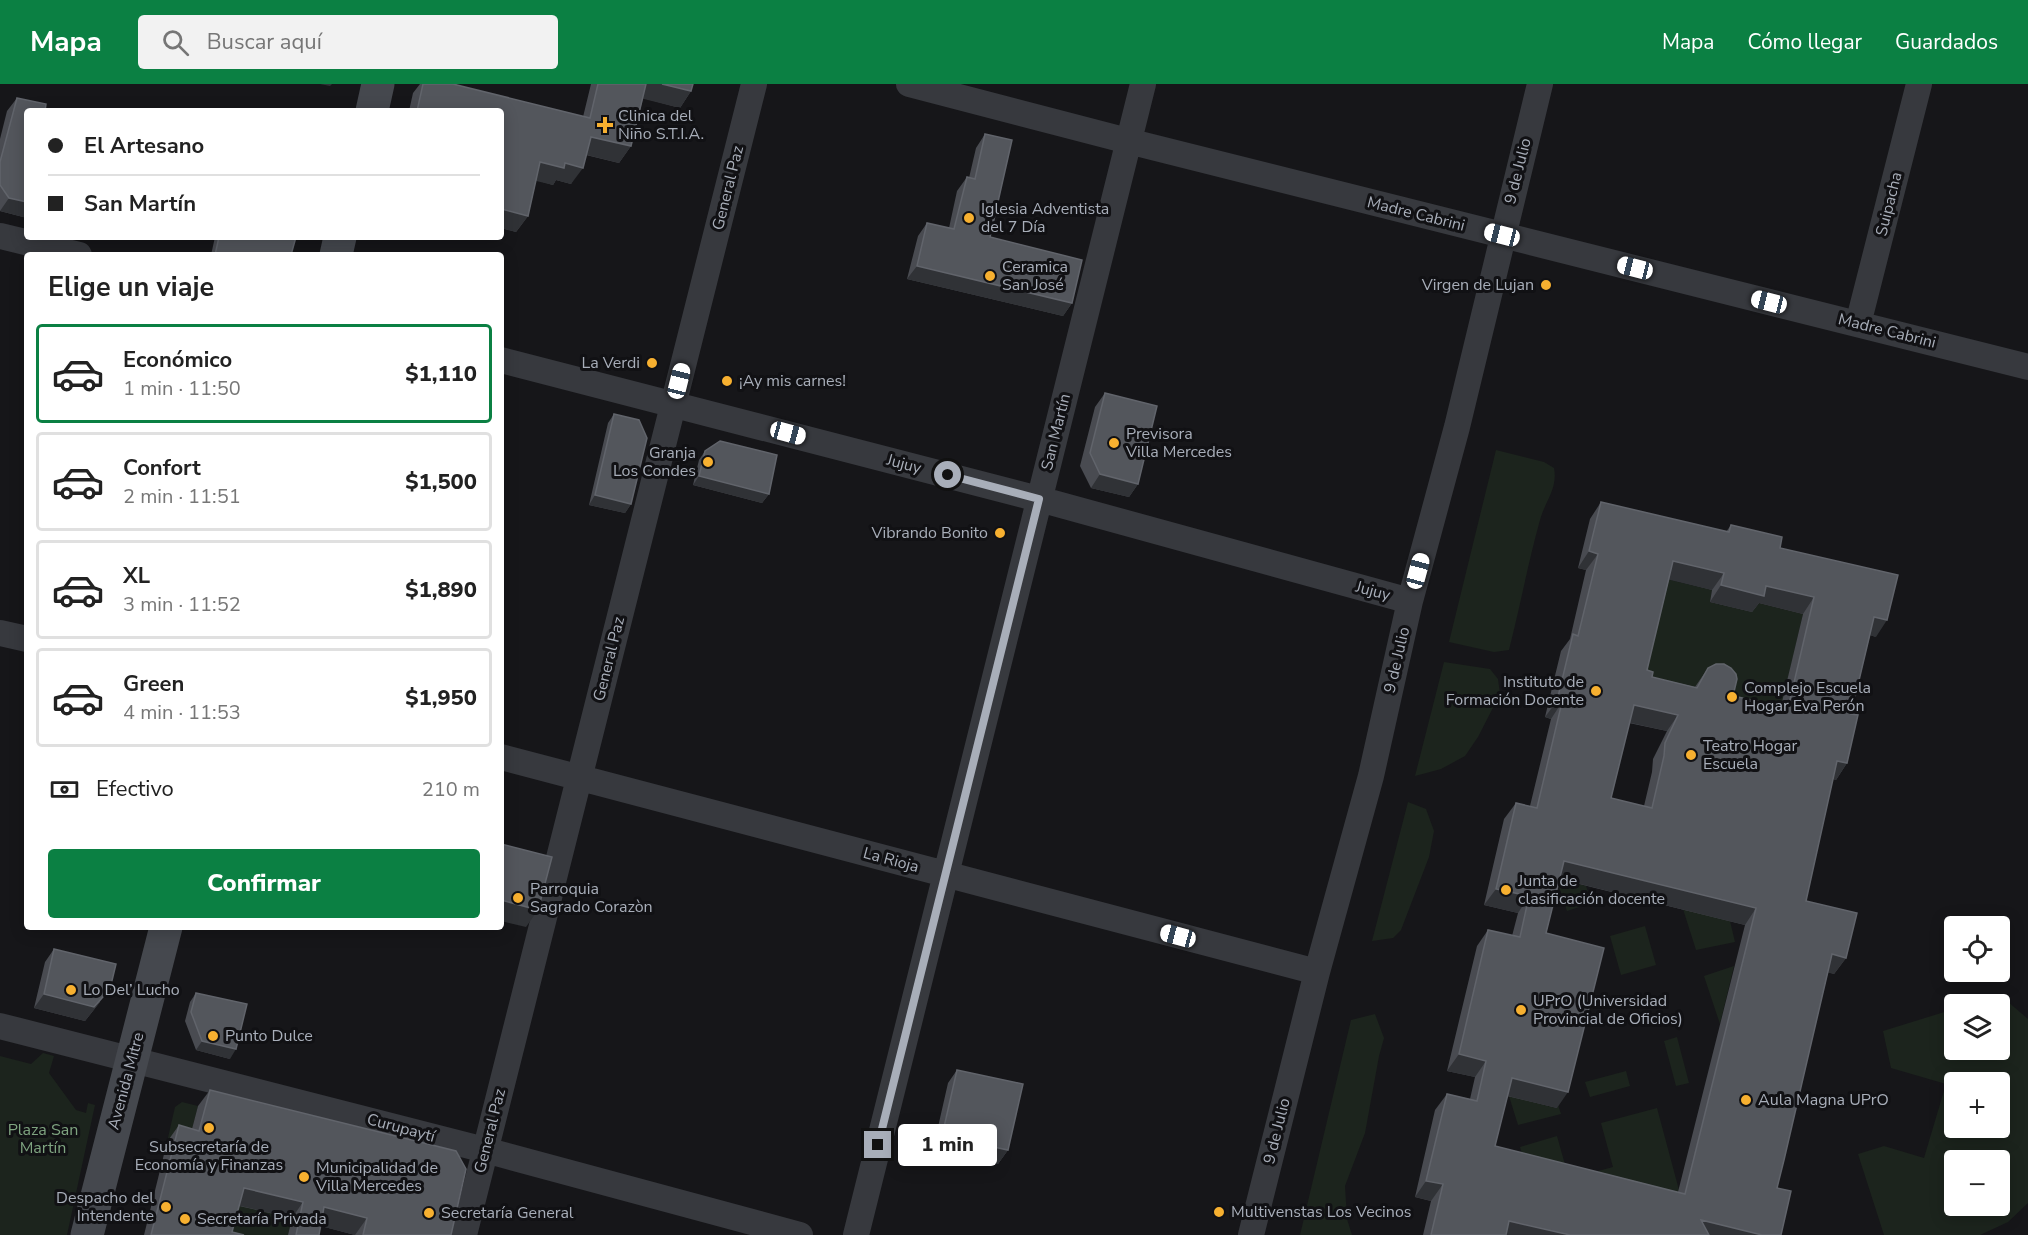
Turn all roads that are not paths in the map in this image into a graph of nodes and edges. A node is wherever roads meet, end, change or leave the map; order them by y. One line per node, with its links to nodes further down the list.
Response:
1 (378, 84): 7 (main road)
2 (754, 84): 15 (street, General Paz)
3 (909, 84): 8 (street, Madre Cabrini)
4 (1143, 84): 8 (street, San Martín)
5 (1540, 84): 9 (street, 9 de Julio)
6 (1919, 84): 12 (street, Suipacha)
7 (373, 108)
8 (1128, 141): 9 (street, Madre Cabrini); 16 (street, San Martín)
9 (1502, 235): 12 (street, Madre Cabrini); 17 (street, 9 de Julio)
10 (0, 236): 11 (street)
11 (66, 252)
12 (1858, 324): 14 (street, Madre Cabrini)
13 (504, 361): 15 (street, Jujuy)
14 (2028, 367)
15 (673, 404): 16 (street, Jujuy); 21 (street, General Paz)
16 (1039, 499): 17 (street, Jujuy); 22 (street, San Martín)
17 (1410, 601): 24 (street, 9 de Julio)
18 (0, 633): 19 (street)
19 (24, 638)
20 (504, 758): 21 (street, La Rioja)
21 (579, 776): 22 (street, La Rioja); 27 (street, General Paz)
22 (945, 875): 24 (street, La Rioja); 31 (street, San Martín)
23 (165, 930): 26 (main road, Avenida Mitre)
24 (1317, 972): 32 (street, 9 de Julio)
25 (0, 1026): 26 (street, Curupaytí)
26 (133, 1059): 27 (street, Curupaytí); 28 (main road, Avenida Mitre)
27 (485, 1150): 29 (street, General Paz); 30 (street, Curupaytí)
28 (87, 1235)
29 (464, 1235)
30 (800, 1235)
31 (856, 1235)
32 (1251, 1235)

